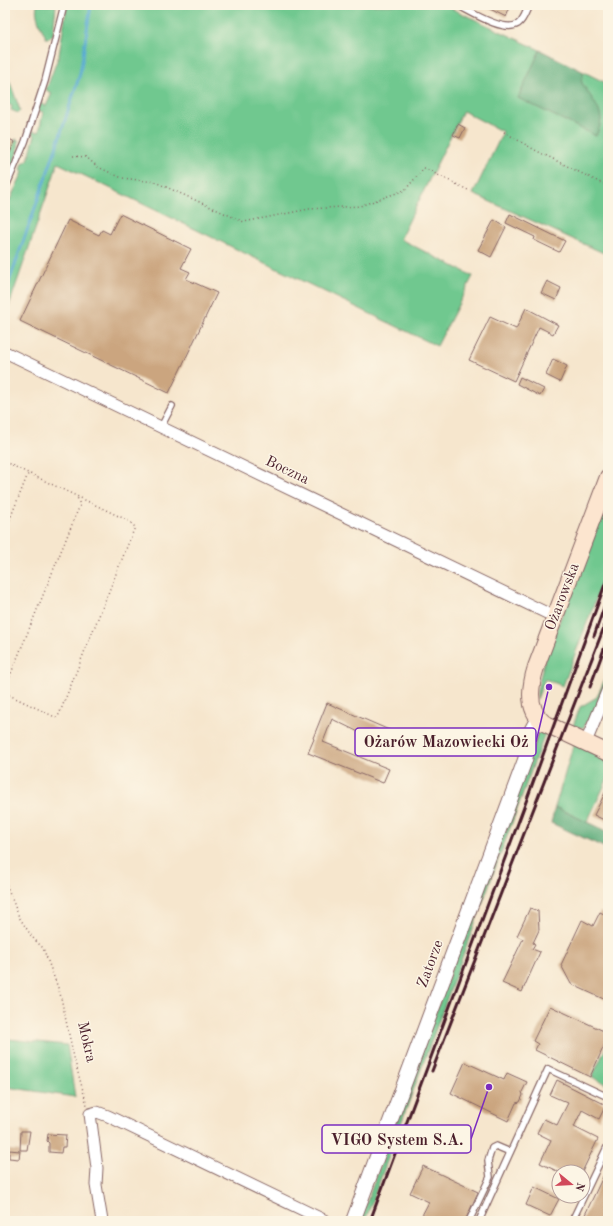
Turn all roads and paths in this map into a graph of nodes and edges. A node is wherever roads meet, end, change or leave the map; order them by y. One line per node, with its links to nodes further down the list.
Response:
1 (64, 5): 7 (lane)
2 (457, 5): 3 (lane)
3 (529, 5)
4 (504, 132): 6 (path)
5 (73, 156): 8 (path)
6 (608, 186)
7 (5, 189)
8 (468, 190)
9 (5, 352): 11 (street, Boczna)
10 (172, 406): 11 (lane)
11 (161, 427): 17 (street, Boczna)
12 (5, 462): 13 (path)
13 (29, 473): 15 (path); 16 (path)
14 (608, 477): 17 (main road, Ożarowska)
15 (76, 496): 18 (path); 20 (path)
16 (5, 531)
17 (555, 617): 21 (main road, Ożarowska)
18 (5, 688)
19 (608, 689): 22 (street)
20 (5, 693)
21 (538, 718): 22 (main road); 31 (street, Zatorze)
22 (586, 742): 23 (main road)
23 (608, 752)
24 (5, 881): 26 (path, Mokra)
25 (608, 1097): 28 (lane)
26 (90, 1114): 29 (street); 30 (street)
27 (608, 1145): 34 (lane)
28 (510, 1152): 32 (lane); 33 (lane)
29 (102, 1221)
30 (326, 1221)
31 (353, 1221)
32 (470, 1221)
33 (479, 1221)
34 (572, 1221)

